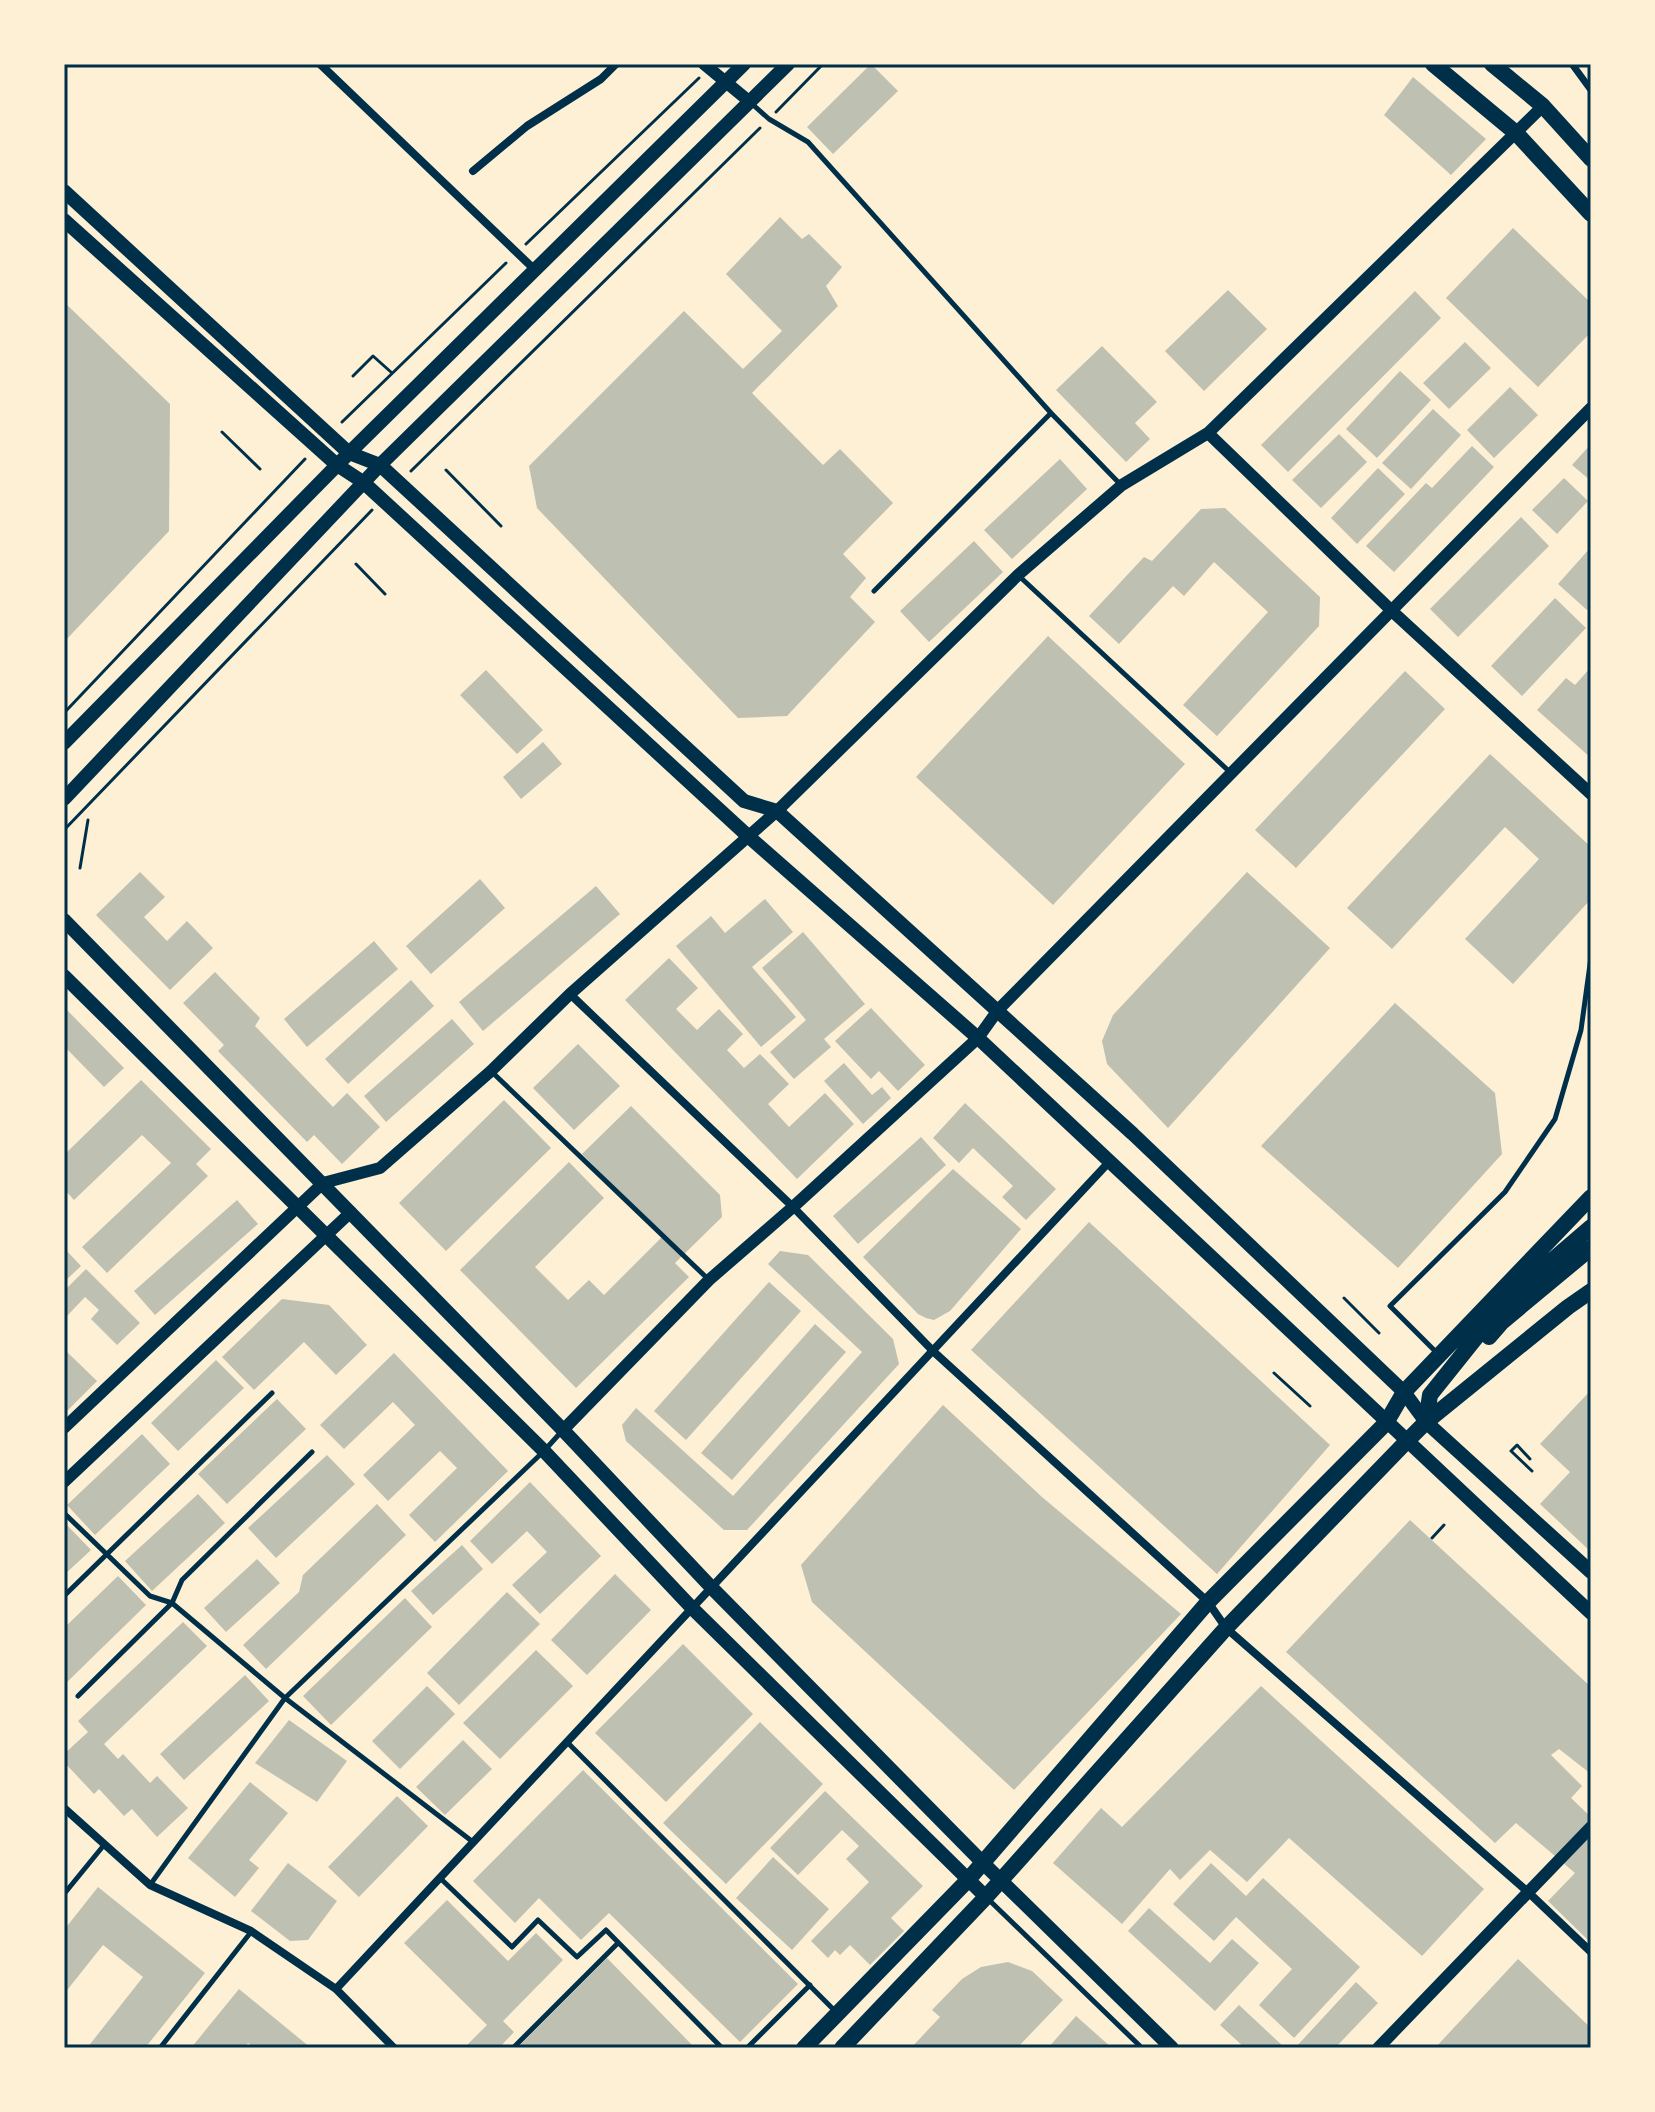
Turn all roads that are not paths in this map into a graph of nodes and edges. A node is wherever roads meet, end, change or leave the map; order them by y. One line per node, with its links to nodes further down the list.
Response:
1 (320, 64): 19 (street)
2 (616, 64): 15 (street)
3 (744, 64): 9 (main road)
4 (788, 64): 11 (main road)
5 (1433, 64): 13 (main road)
6 (1492, 64): 12 (main road)
7 (1572, 64): 10 (street)
8 (706, 66): 9 (street)
9 (726, 82): 11 (street); 19 (main road)
10 (1591, 90)
11 (750, 102): 21 (lane); 25 (main road)
12 (1543, 106): 13 (street); 14 (main road)
13 (1516, 133): 17 (main road); 22 (street)
14 (1591, 159)
15 (473, 171)
16 (64, 191): 23 (main road)
17 (1591, 214)
18 (66, 224): 24 (main road)
19 (534, 269): 23 (main road)
20 (1591, 408): 30 (street)
21 (1051, 413): 27 (lane); 29 (lane)
22 (1208, 433): 27 (street); 30 (street)
23 (349, 453): 24 (main road); 25 (main road)
24 (337, 465): 26 (main road); 31 (main road)
25 (380, 465): 26 (main road); 35 (main road)
26 (363, 482): 34 (main road); 36 (main road)
27 (1122, 485): 28 (street)
28 (1018, 575): 32 (lane); 35 (street)
29 (874, 591)
30 (1393, 612): 32 (street); 33 (street)
31 (64, 743)
32 (1233, 774): 41 (street)
33 (1591, 794)
34 (64, 799)
35 (777, 811): 36 (street); 41 (main road)
36 (749, 837): 40 (street); 42 (main road)
37 (64, 920): 45 (main road)
38 (1591, 957): 56 (lane)
39 (64, 976): 48 (main road)
40 (570, 994): 43 (street); 47 (street)
41 (998, 1010): 42 (street); 57 (main road)
42 (978, 1038): 44 (main road); 47 (street)
43 (491, 1071): 45 (street); 53 (lane)
44 (1110, 1161): 55 (street); 60 (main road)
45 (323, 1183): 48 (street); 49 (main road)
46 (1591, 1197): 56 (main road)
47 (793, 1207): 53 (street); 55 (street)
48 (297, 1208): 51 (main road); 61 (street)
49 (351, 1212): 51 (street); 62 (main road)
50 (1591, 1227): 59 (main road)
51 (326, 1236): 64 (main road); 66 (street)
52 (1591, 1248): 59 (main road)
53 (709, 1280): 62 (street)
54 (1591, 1291): 59 (main road)
55 (934, 1352): 70 (street); 72 (street)
56 (1439, 1354): 57 (main road)
57 (1404, 1392): 59 (main road); 60 (main road)
58 (272, 1393): 68 (lane)
59 (1426, 1422): 63 (main road); 69 (main road)
60 (1386, 1423): 63 (main road); 72 (main road)
61 (64, 1428)
62 (563, 1430): 64 (lane); 70 (main road)
63 (1406, 1442): 75 (main road); 76 (main road)
64 (544, 1451): 74 (main road); 78 (lane)
65 (312, 1452): 73 (lane)
66 (64, 1482)
67 (64, 1513): 68 (lane)
68 (109, 1555): 71 (lane); 73 (lane)
69 (1591, 1572)
70 (711, 1587): 74 (street); 84 (main road)
71 (64, 1596)
72 (1208, 1602): 76 (street); 84 (main road)
73 (172, 1603): 77 (lane); 78 (lane)
74 (692, 1608): 79 (street); 87 (main road)
75 (1591, 1613)
76 (1226, 1628): 86 (main road); 89 (street)
77 (78, 1696)
78 (285, 1698): 82 (lane); 88 (lane)
79 (567, 1742): 82 (street); 95 (lane)
80 (64, 1808): 83 (street)
81 (1591, 1827): 89 (street)
82 (473, 1842): 85 (street)
83 (105, 1844): 88 (street); 90 (lane)
84 (983, 1863): 86 (main road); 87 (main road)
85 (440, 1878): 93 (lane); 96 (street)
86 (1001, 1879): 91 (main road); 106 (main road)
87 (967, 1881): 91 (main road); 97 (main road)
88 (150, 1885): 92 (street)
89 (1528, 1892): 94 (street); 107 (street)
90 (64, 1894)
91 (986, 1897): 104 (main road); 105 (lane)
92 (251, 1931): 96 (street); 98 (lane)
93 (618, 1943): 100 (lane); 101 (lane)
94 (1591, 1952)
95 (810, 1985): 97 (lane); 102 (lane)
96 (336, 1989): 99 (street)
97 (837, 2013): 103 (main road)
98 (160, 2048)
99 (393, 2048)
100 (513, 2048)
101 (722, 2048)
102 (747, 2048)
103 (804, 2048)
104 (842, 2048)
105 (1142, 2048)
106 (1172, 2048)
107 (1378, 2048)

